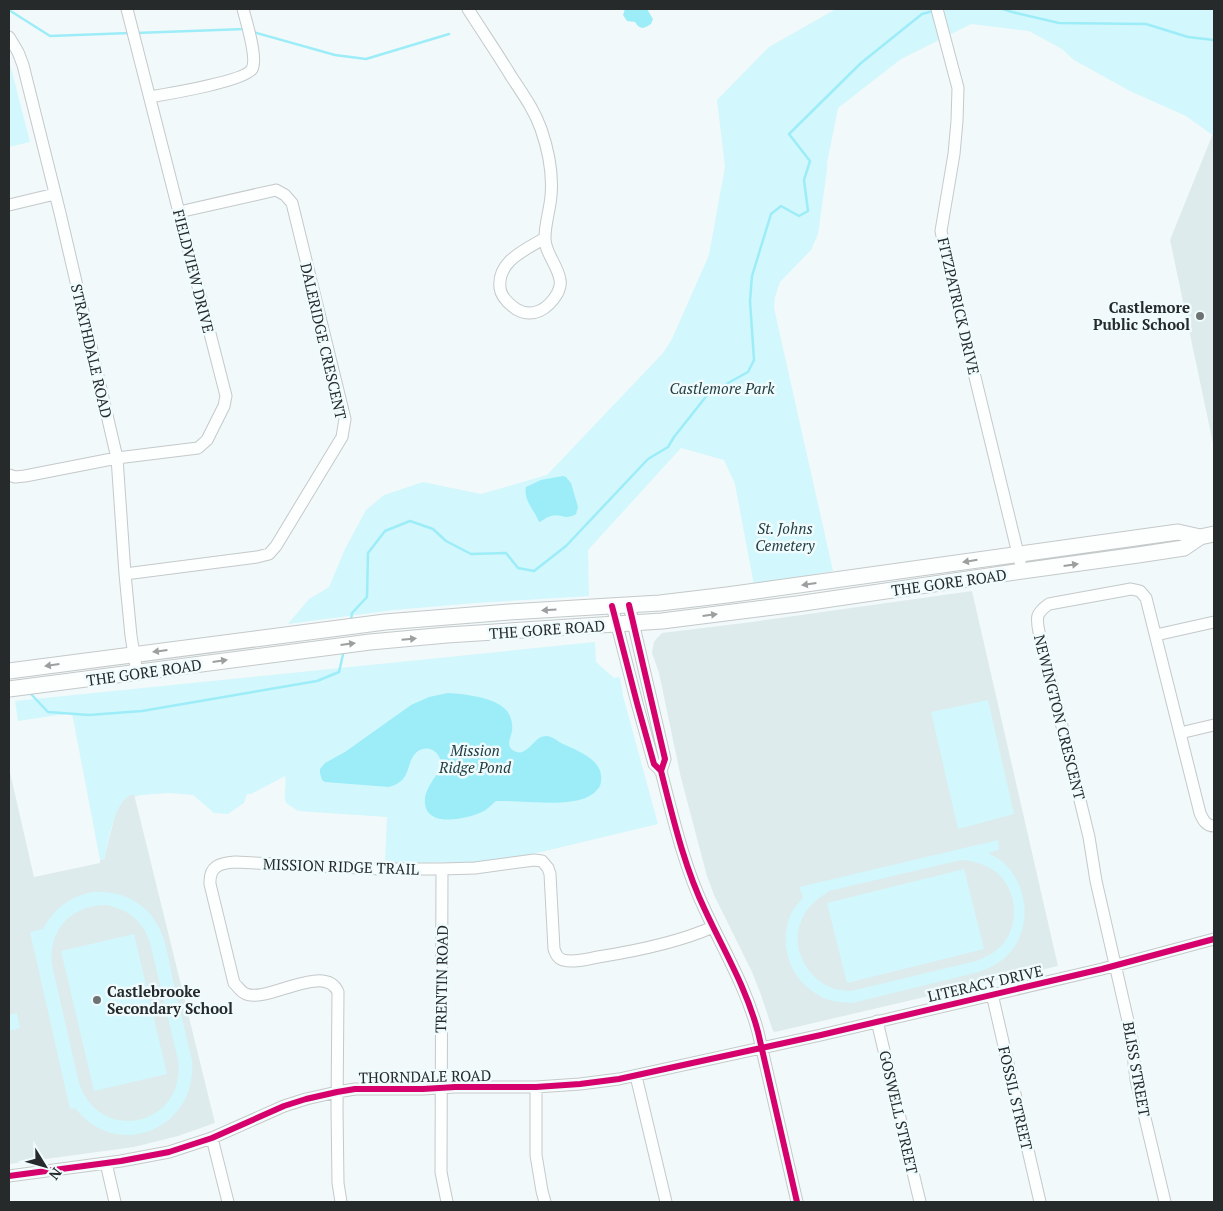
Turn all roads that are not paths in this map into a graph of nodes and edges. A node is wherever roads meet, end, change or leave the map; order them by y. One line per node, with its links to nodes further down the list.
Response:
1 (127, 9): 6 (street, FIELDVIEW DRIVE)
2 (243, 9): 6 (street)
3 (468, 9): 10 (street)
4 (938, 12): 14 (street, FITZPATRICK DRIVE)
5 (9, 37): 7 (street, STRATHDALE ROAD)
6 (150, 98): 9 (street, FIELDVIEW DRIVE)
7 (55, 194): 8 (street); 11 (street, STRATHDALE ROAD)
8 (9, 205)
9 (179, 212): 11 (street, FIELDVIEW DRIVE); 16 (street, DALERIDGE CRESCENT)
10 (544, 238): 10 (street)
11 (117, 458): 12 (street); 16 (street, STRATHDALE ROAD)
12 (9, 475)
13 (1207, 536): 14 (main road, THE GORE ROAD); 15 (main road, THE GORE ROAD, one-way to 13)
14 (1018, 554): 15 (street, FITZPATRICK DRIVE); 17 (main road, THE GORE ROAD, one-way to 17)
15 (1022, 571): 20 (main road, THE GORE ROAD, one-way to 15)
16 (124, 574): 23 (street, STRATHDALE ROAD)
17 (629, 605): 18 (main road, THE GORE ROAD); 20 (street)
18 (612, 606): 21 (street); 23 (main road, THE GORE ROAD, one-way to 23)
19 (1214, 622): 22 (street)
20 (634, 623): 21 (main road, THE GORE ROAD); 29 (street)
21 (617, 624): 25 (main road, THE GORE ROAD, one-way to 21); 29 (street)
22 (1156, 636): 28 (street, NEWINGTON CRESCENT); 34 (street, NEWINGTON CRESCENT)
23 (134, 654): 24 (main road, THE GORE ROAD, one-way to 24); 25 (street, STRATHDALE ROAD)
24 (9, 671)
25 (137, 673): 26 (main road, THE GORE ROAD)
26 (9, 690)
27 (1214, 725): 28 (street)
28 (1180, 733): 30 (street, NEWINGTON CRESCENT)
29 (662, 771): 32 (street)
30 (1214, 826)
31 (442, 869): 32 (street, MISSION RIDGE TRAIL); 40 (street, TRENTIN ROAD); 41 (street, MISSION RIDGE TRAIL)
32 (713, 927): 37 (street)
33 (1214, 939): 34 (street, LITERACY DRIVE)
34 (1116, 965): 35 (street, LITERACY DRIVE); 54 (street, BLISS STREET)
35 (992, 994): 36 (street, LITERACY DRIVE); 53 (street, FOSSIL STREET)
36 (877, 1021): 37 (street, LITERACY DRIVE); 52 (street, GOSWELL STREET)
37 (761, 1048): 38 (street, THORNDALE ROAD); 51 (street)
38 (636, 1076): 39 (street, THORNDALE ROAD); 50 (street)
39 (536, 1087): 40 (street, THORNDALE ROAD); 49 (street)
40 (440, 1088): 41 (street, THORNDALE ROAD); 48 (street, TRENTIN ROAD)
41 (337, 1092): 42 (street, THORNDALE ROAD); 47 (street)
42 (212, 1138): 43 (street, THORNDALE ROAD); 46 (street)
43 (106, 1163): 44 (street, THORNDALE ROAD); 45 (street)
44 (9, 1176)
45 (115, 1202)
46 (228, 1202)
47 (341, 1202)
48 (447, 1202)
49 (545, 1202)
50 (666, 1202)
51 (797, 1202)
52 (920, 1202)
53 (1040, 1202)
54 (1165, 1202)

